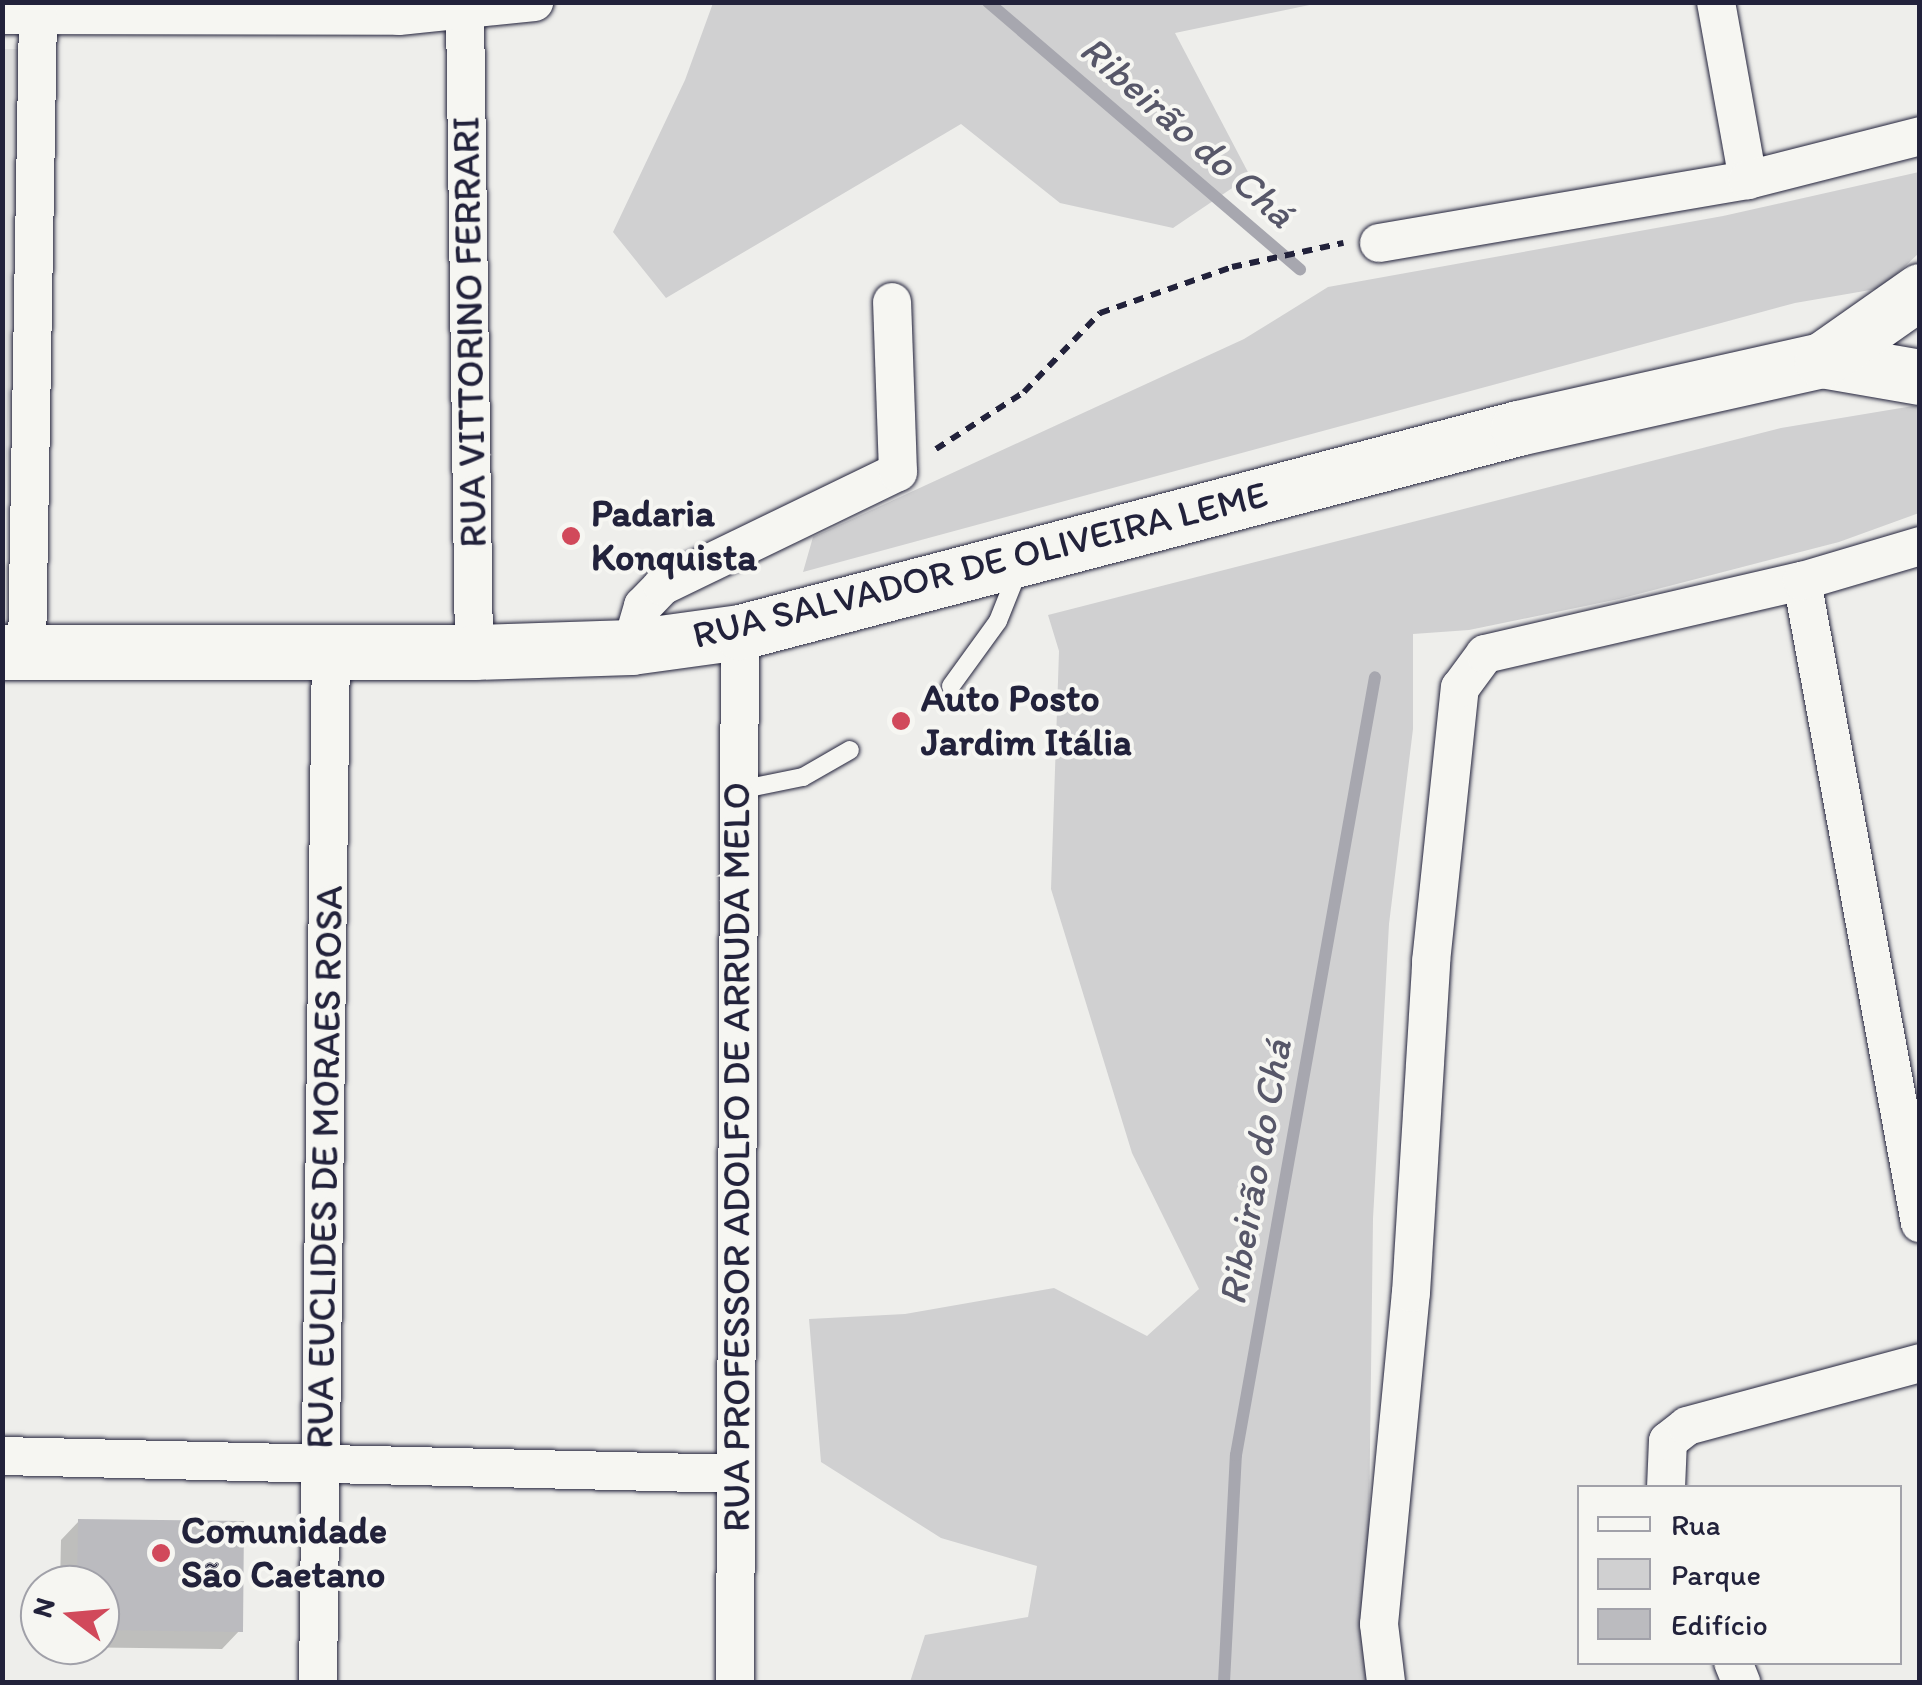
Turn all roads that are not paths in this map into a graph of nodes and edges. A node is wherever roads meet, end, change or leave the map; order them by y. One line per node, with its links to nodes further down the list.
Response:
1 (534, 2): 3 (street)
2 (1716, 2): 6 (street)
3 (466, 12): 4 (street); 19 (street, RUA VITTORINO FERRARI)
4 (20, 15): 17 (street)
5 (1920, 136): 6 (street)
6 (1748, 180): 7 (street)
7 (1379, 243)
8 (1920, 291): 10 (main road)
9 (892, 302): 16 (street)
10 (1822, 360): 11 (main road); 13 (main road, RUA SALVADOR DE OLIVEIRA LEME)
11 (1920, 377)
12 (1920, 546): 14 (street)
13 (1023, 558): 15 (main road, RUA SALVADOR DE OLIVEIRA LEME); 20 (lane)
14 (1802, 581): 23 (street); 31 (street)
15 (740, 632): 16 (main road, RUA SALVADOR DE OLIVEIRA LEME); 22 (street, RUA PROFESSOR ADOLFO DE ARRUDA MELO)
16 (631, 647): 19 (main road, RUA SALVADOR DE OLIVEIRA LEME)
17 (15, 651): 18 (main road, RUA SALVADOR DE OLIVEIRA LEME)
18 (331, 652): 19 (main road, RUA SALVADOR DE OLIVEIRA LEME); 26 (street, RUA EUCLIDES DE MORAES ROSA)
19 (474, 652)
20 (951, 686)
21 (850, 750): 22 (lane)
22 (739, 790): 27 (street, RUA PROFESSOR ADOLFO DE ARRUDA MELO)
23 (1920, 1223)
24 (1920, 1363): 28 (street)
25 (2, 1456): 26 (street)
26 (321, 1463): 27 (street); 29 (street, RUA EUCLIDES DE MORAES ROSA)
27 (736, 1474): 30 (street, RUA PROFESSOR ADOLFO DE ARRUDA MELO)
28 (1666, 1485)
29 (318, 1682)
30 (735, 1682)
31 (1386, 1682)

